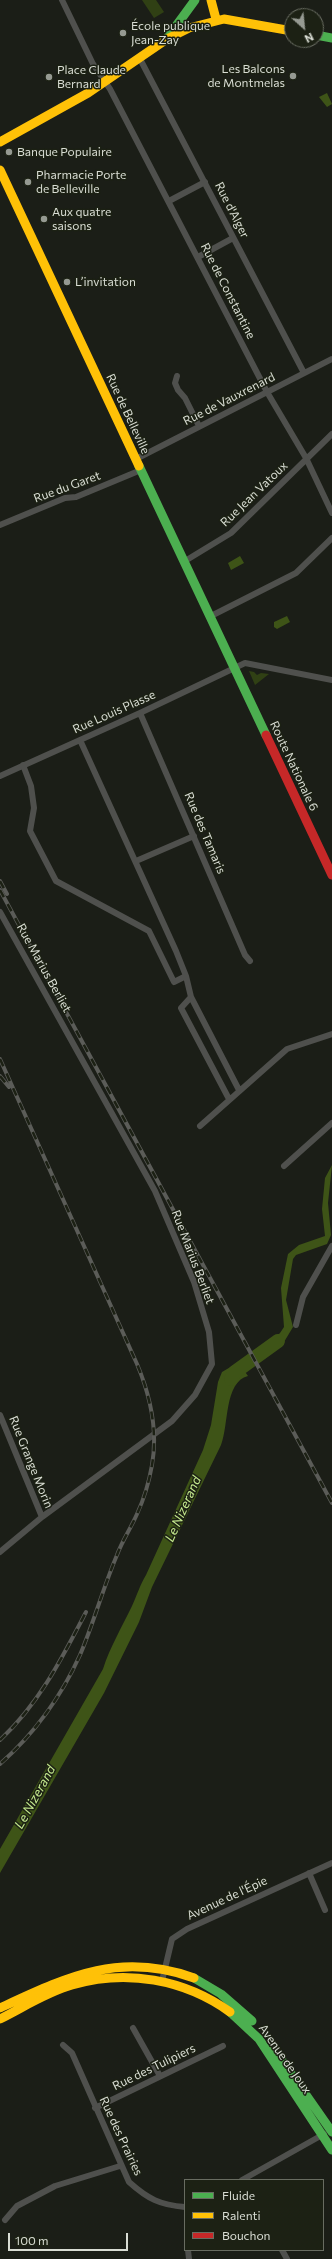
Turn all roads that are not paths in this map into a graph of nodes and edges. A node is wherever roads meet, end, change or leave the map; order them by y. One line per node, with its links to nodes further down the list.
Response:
1 (62, 0): 10 (street, Rue de Constantine)
2 (195, 0): 7 (main road)
3 (211, 0): 4 (main road)
4 (216, 20): 5 (main road); 7 (main road)
5 (284, 30)
6 (324, 37): 8 (main road)
7 (167, 39): 9 (main road)
8 (332, 45)
9 (139, 57): 10 (main road); 13 (street, Rue d'Alger)
10 (104, 81): 11 (main road); 14 (street, Rue de Constantine)
11 (0, 142)
12 (0, 170): 24 (main road, Rue de Belleville)
13 (205, 182): 14 (street); 15 (street, Rue d'Alger)
14 (169, 201): 16 (street, Rue de Constantine)
15 (233, 238): 16 (street); 18 (street, Rue d'Alger)
16 (198, 257): 20 (street, Rue de Constantine)
17 (332, 359): 18 (street, Rue de Vauxrenard)
18 (304, 374): 20 (street, Rue de Vauxrenard)
19 (177, 376): 21 (street)
20 (267, 392): 21 (street, Rue de Vauxrenard); 23 (street, Rue de Constantine)
21 (199, 426): 24 (street, Rue de Vauxrenard)
22 (332, 434): 23 (street, Rue Jean Vatoux)
23 (306, 458): 26 (street, Rue de Constantine); 29 (street, Rue Jean Vatoux)
24 (136, 459): 25 (main road, Rue de Belleville)
25 (141, 470): 27 (street, Rue du Garet); 29 (main road, Rue de Belleville)
26 (332, 513)
27 (0, 525)
28 (332, 538): 30 (street)
29 (185, 561): 30 (main road, Rue de Belleville)
30 (212, 616): 31 (main road, Rue de Belleville)
31 (235, 667): 32 (street, Rue Louis Plasse); 33 (street, Rue Louis Plasse); 39 (main road, Route Nationale 6)
32 (332, 680)
33 (140, 713): 34 (street, Rue Louis Plasse); 37 (street, Rue des Tamaris)
34 (80, 740): 35 (street, Rue Louis Plasse); 38 (street)
35 (24, 765): 36 (street, Rue Louis Plasse); 42 (street)
36 (0, 776)
37 (194, 836): 38 (street); 41 (street, Rue des Tamaris)
38 (136, 860): 42 (street)
39 (332, 875)
40 (0, 912): 53 (street, Rue Marius Berliet)
41 (250, 961)
42 (186, 976): 43 (street)
43 (191, 997): 45 (street); 46 (street)
44 (332, 1034): 45 (street)
45 (239, 1090): 46 (street)
46 (229, 1099): 48 (street)
47 (332, 1123): 49 (street)
48 (200, 1126)
49 (284, 1166)
50 (332, 1246): 51 (street)
51 (296, 1325)
52 (0, 1415): 53 (street, Rue Grange Morin)
53 (42, 1517): 54 (street, Rue Marius Berliet)
54 (0, 1552)
55 (332, 1863): 56 (street, Avenue de l'Épie)
56 (309, 1873): 57 (street); 58 (street, Avenue de l'Épie)
57 (325, 1910)
58 (164, 1969): 59 (street, Avenue de l'Épie); 60 (main road, Avenue de Joux); 67 (main road, Avenue de Joux)
59 (162, 1981): 61 (main road, Avenue de Joux); 68 (main road, Avenue de Joux)
60 (0, 2008)
61 (0, 2019)
62 (133, 2028): 65 (street)
63 (63, 2045): 66 (street, Rue des Prairies)
64 (223, 2046): 65 (street, Rue des Tulipiers)
65 (160, 2076): 66 (street, Rue des Tulipiers)
66 (95, 2108): 70 (street, Rue des Prairies)
67 (331, 2131): 68 (street)
68 (322, 2135): 69 (main road, Avenue de Joux); 71 (street)
69 (332, 2150)
70 (120, 2166): 72 (street, Rue des Prairies); 73 (street)
71 (244, 2179)
72 (184, 2207)
73 (6, 2220)

